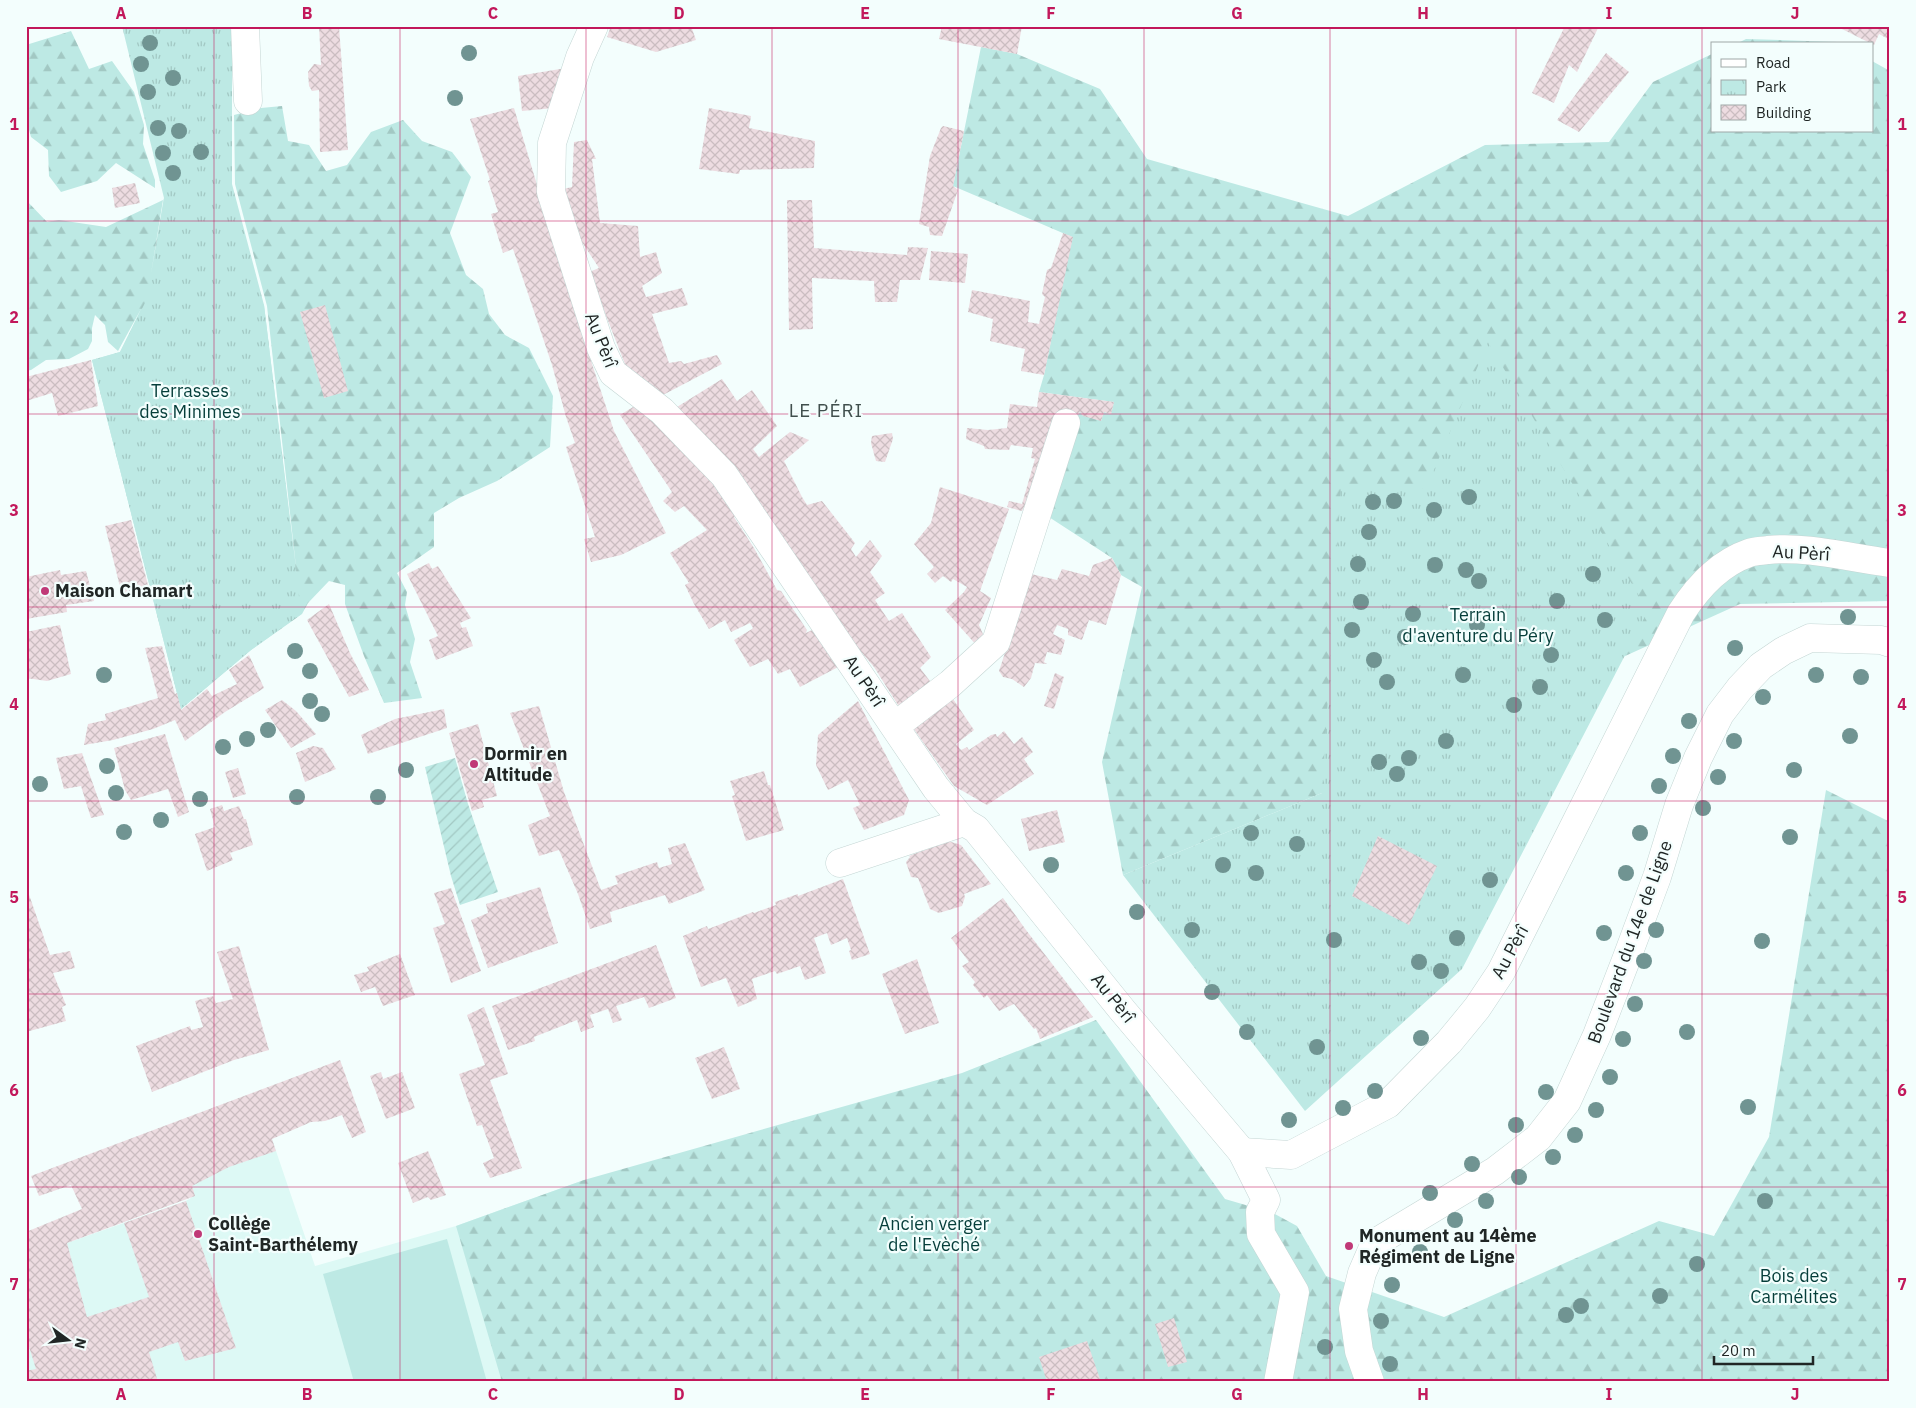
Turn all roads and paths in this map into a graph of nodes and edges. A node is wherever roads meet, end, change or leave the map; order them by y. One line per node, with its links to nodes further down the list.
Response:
1 (245, 26): 3 (street)
2 (594, 26): 7 (street, Au Pèrî)
3 (248, 101)
4 (1066, 423): 7 (street)
5 (1890, 563): 10 (street, Au Pèrî)
6 (1890, 644): 12 (street, Boulevard du 14e de Ligne)
7 (895, 726): 8 (street, Au Pèrî)
8 (964, 822): 9 (street); 10 (street, Au Pèrî)
9 (840, 863)
10 (1242, 1152): 11 (street)
11 (1278, 1382)
12 (1370, 1382)

